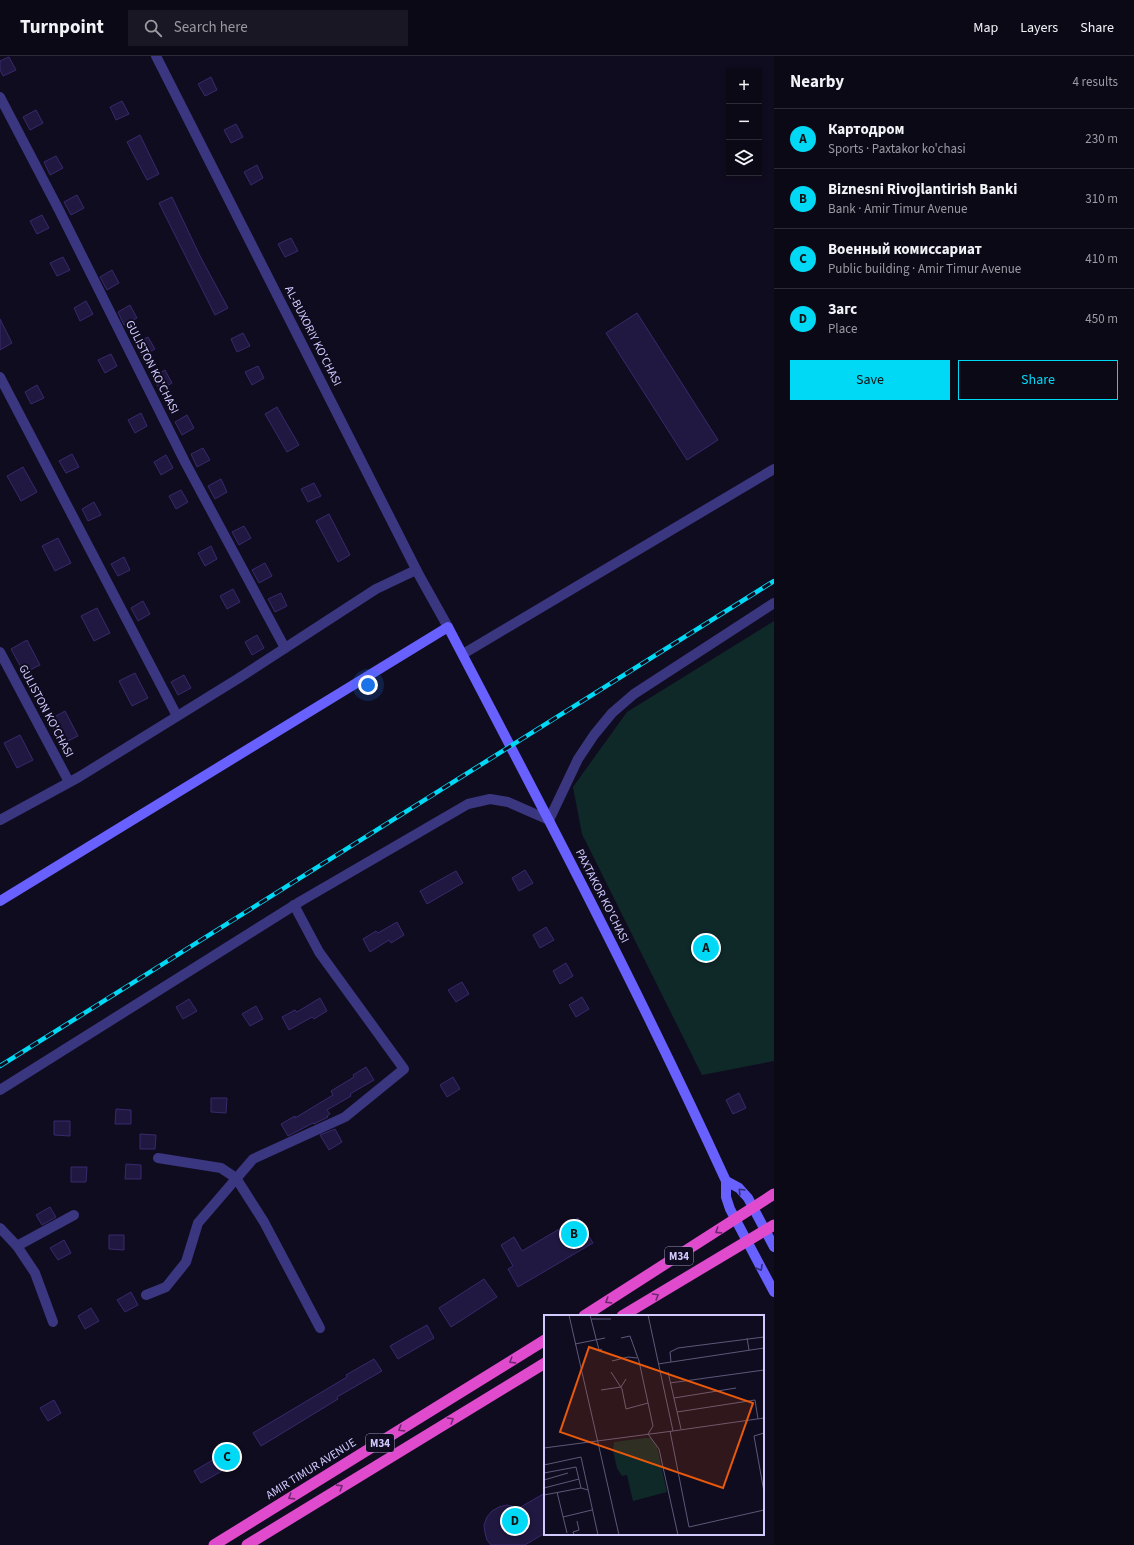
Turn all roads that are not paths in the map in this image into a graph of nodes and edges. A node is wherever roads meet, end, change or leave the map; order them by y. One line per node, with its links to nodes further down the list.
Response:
1 (156, 56): 5 (street, AL-BUXORIY KO'CHASI)
2 (0, 97): 8 (street, GULISTON KO'CHASI)
3 (0, 377): 11 (street)
4 (774, 469): 10 (street)
5 (416, 570): 7 (street, AL-BUXORIY KO'CHASI); 8 (street)
6 (774, 603): 14 (street)
7 (448, 627): 10 (main road, PAXTAKOR KO'CHASI); 15 (main road)
8 (285, 648): 11 (street)
9 (0, 652): 12 (street, GULISTON KO'CHASI)
10 (462, 654): 14 (main road, PAXTAKOR KO'CHASI)
11 (177, 716): 12 (street)
12 (69, 782): 13 (street)
13 (0, 820)
14 (549, 820): 16 (street); 20 (main road, PAXTAKOR KO'CHASI)
15 (0, 901)
16 (294, 905): 17 (street); 19 (street)
17 (0, 1090)
18 (158, 1158): 19 (street)
19 (236, 1178): 31 (street); 35 (street)
20 (726, 1181): 22 (main road, PAXTAKOR KO'CHASI, one-way to 20); 24 (main road, PAXTAKOR KO'CHASI)
21 (774, 1194): 22 (highway, M34)
22 (753, 1208): 24 (highway, M34); 26 (main road, PAXTAKOR KO'CHASI)
23 (74, 1215): 28 (street)
24 (734, 1220): 27 (main road, PAXTAKOR KO'CHASI); 32 (highway, M34, one-way to 32)
25 (0, 1228): 28 (street)
26 (770, 1228): 27 (highway, M34); 29 (main road, PAXTAKOR KO'CHASI)
27 (746, 1241): 30 (main road, PAXTAKOR KO'CHASI, one-way to 30); 33 (highway, M34, one-way to 27)
28 (17, 1246): 34 (street)
29 (774, 1247)
30 (774, 1292)
31 (146, 1295)
32 (586, 1315)
33 (624, 1315)
34 (53, 1322)
35 (320, 1328)
36 (544, 1341): 38 (highway, AMIR TIMUR AVENUE / M34, one-way to 38)
37 (544, 1364): 39 (highway, M34, one-way to 37)
38 (214, 1545)
39 (247, 1545)

